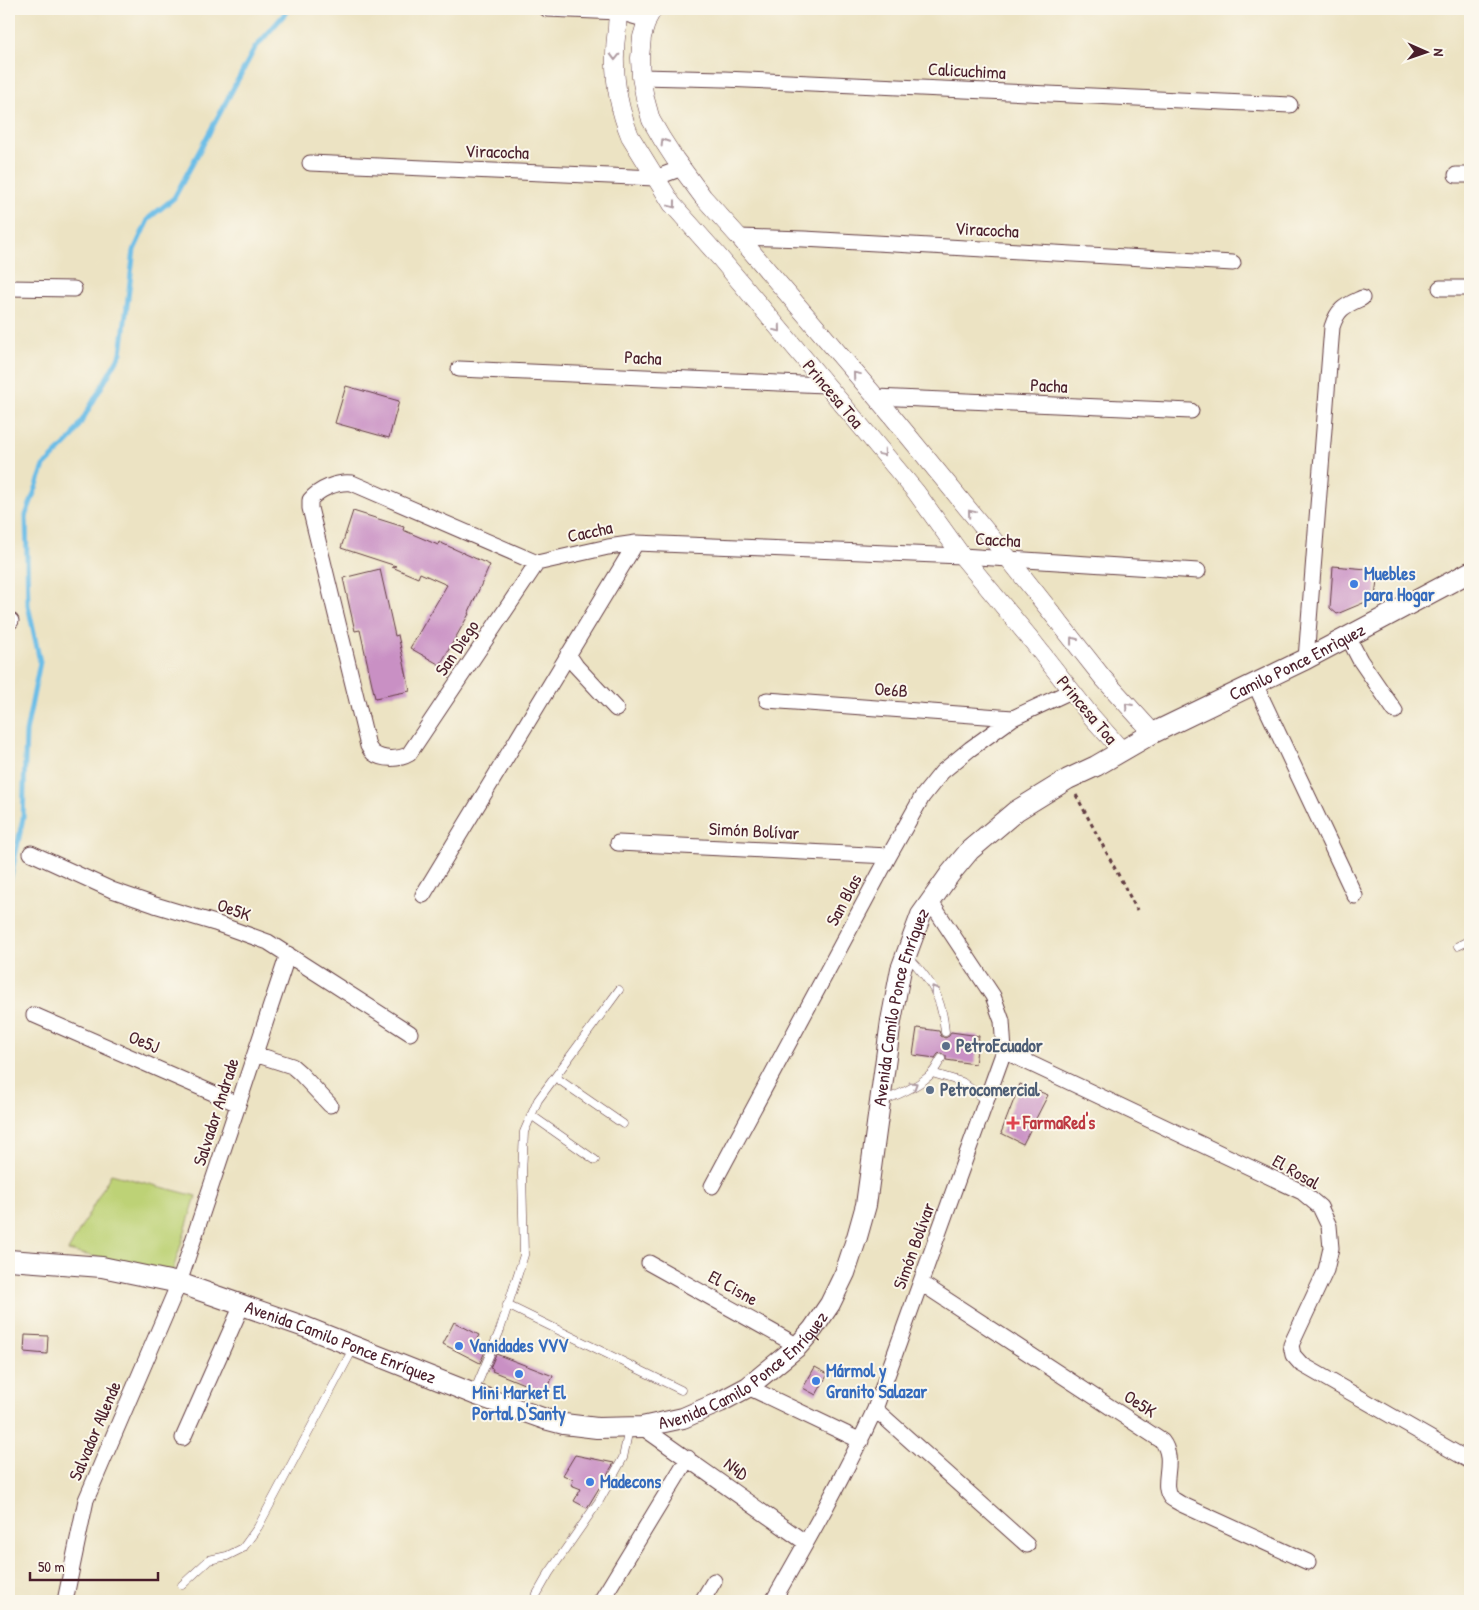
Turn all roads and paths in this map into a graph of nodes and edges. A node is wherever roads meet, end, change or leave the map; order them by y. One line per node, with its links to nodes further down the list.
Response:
1 (547, 9): 2 (street)
2 (619, 10): 3 (street); 8 (street, Princesa Toa, one-way to 8)
3 (650, 14): 4 (street, Princesa Toa)
4 (641, 77): 5 (street, Calicuchima); 7 (street, Princesa Toa, one-way to 4)
5 (1290, 105)
6 (310, 163): 8 (street, Viracocha)
7 (682, 168): 8 (street, Viracocha); 9 (street, Princesa Toa)
8 (655, 178): 17 (street, Princesa Toa, one-way to 17)
9 (739, 236): 10 (street, Viracocha); 18 (street, Princesa Toa, one-way to 9)
10 (1233, 263)
11 (9, 288): 14 (street)
12 (1440, 288): 13 (street)
13 (1470, 288)
14 (74, 289)
15 (1362, 298): 28 (street)
16 (459, 369): 17 (street, Pacha)
17 (825, 385): 21 (street, Princesa Toa, one-way to 21)
18 (875, 397): 19 (street, Pacha); 22 (street, Princesa Toa, one-way to 18)
19 (1191, 411)
20 (636, 543): 21 (street, Caccha); 23 (street, Caccha); 27 (street)
21 (962, 556): 22 (street, Caccha); 30 (street, Princesa Toa)
22 (1009, 560): 24 (street, Caccha); 35 (street, Princesa Toa, one-way to 22)
23 (537, 563): 23 (street, San Diego)
24 (1198, 571)
25 (1466, 578): 26 (main road, Camilo Ponce Enrìquez)
26 (1348, 637): 28 (main road, Camilo Ponce Enrìquez); 33 (street)
27 (568, 654): 32 (street); 41 (street)
28 (1306, 659): 29 (main road, Camilo Ponce Enrìquez)
29 (1254, 684): 35 (main road, Camilo Ponce Enrìquez); 42 (street)
30 (1071, 690): 34 (street, San Blas); 36 (street, Princesa Toa)
31 (766, 700): 34 (street, Oe6B)
32 (616, 709)
33 (1394, 711)
34 (1013, 718): 40 (street, San Blas)
35 (1153, 733): 36 (main road, Camilo Ponce Enrìquez)
36 (1122, 751): 37 (main road, Avenida Camilo Ponce Enríquez)
37 (1068, 780): 43 (main road, Avenida Camilo Ponce Enríquez); 44 (path)
38 (618, 843): 40 (street, Simón Bolívar)
39 (31, 854): 47 (street, Oe5K)
40 (889, 856): 65 (street, San Blas)
41 (422, 895)
42 (1355, 896)
43 (930, 901): 48 (main road, Avenida Camilo Ponce Enríquez); 53 (street, Simón Bolívar)
44 (1137, 910)
45 (1470, 940): 46 (lane)
46 (1458, 946)
47 (288, 954): 52 (street, Oe5K); 54 (street, Salvador Andrade)
48 (906, 954): 51 (lane, one-way to 48); 58 (main road, Avenida Camilo Ponce Enríquez)
49 (619, 990): 57 (lane)
50 (34, 1015): 60 (street, Oe5J)
51 (945, 1032)
52 (410, 1033)
53 (1004, 1051): 59 (street, Simón Bolívar); 82 (street, El Rosal)
54 (255, 1054): 60 (street, Salvador Andrade); 61 (street)
55 (941, 1059): 56 (lane)
56 (932, 1074): 58 (lane, one-way to 56); 59 (lane)
57 (555, 1077): 62 (lane); 63 (lane)
58 (880, 1101): 72 (main road, Avenida Camilo Ponce Enríquez)
59 (986, 1101): 69 (street, Simón Bolívar)
60 (238, 1104): 68 (street, Salvador Andrade)
61 (330, 1105)
62 (531, 1115): 64 (lane); 70 (lane)
63 (623, 1124)
64 (595, 1160)
65 (712, 1186)
66 (9, 1260): 68 (main road, Avenida Camilo Ponce Enríquez)
67 (650, 1263): 72 (street, El Cisne)
68 (179, 1283): 71 (main road, Avenida Camilo Ponce Enríquez); 88 (street, Salvador Allende)
69 (921, 1283): 77 (street, Simón Bolívar); 85 (street, Oe5K)
70 (507, 1305): 75 (lane); 76 (lane)
71 (242, 1306): 73 (main road, Avenida Camilo Ponce Enríquez); 79 (street)
72 (798, 1346): 74 (main road, Avenida Camilo Ponce Enríquez)
73 (354, 1347): 76 (main road, Avenida Camilo Ponce Enríquez); 87 (lane)
74 (748, 1387): 78 (main road, Avenida Camilo Ponce Enríquez); 80 (street)
75 (681, 1390)
76 (474, 1394): 78 (main road, Avenida Camilo Ponce Enríquez)
77 (875, 1409): 80 (street, Simón Bolívar); 84 (street)
78 (636, 1428): 81 (street, N4D); 89 (lane)
79 (184, 1438)
80 (861, 1441): 83 (street, Simón Bolívar)
81 (688, 1458): 83 (street, N4D); 90 (street)
82 (1470, 1461)
83 (806, 1543): 92 (street, Simón Bolívar)
84 (1027, 1545)
85 (1308, 1562)
86 (714, 1582): 91 (street)
87 (182, 1585)
88 (66, 1601)
89 (534, 1601)
90 (601, 1601)
91 (702, 1601)
92 (773, 1601)

